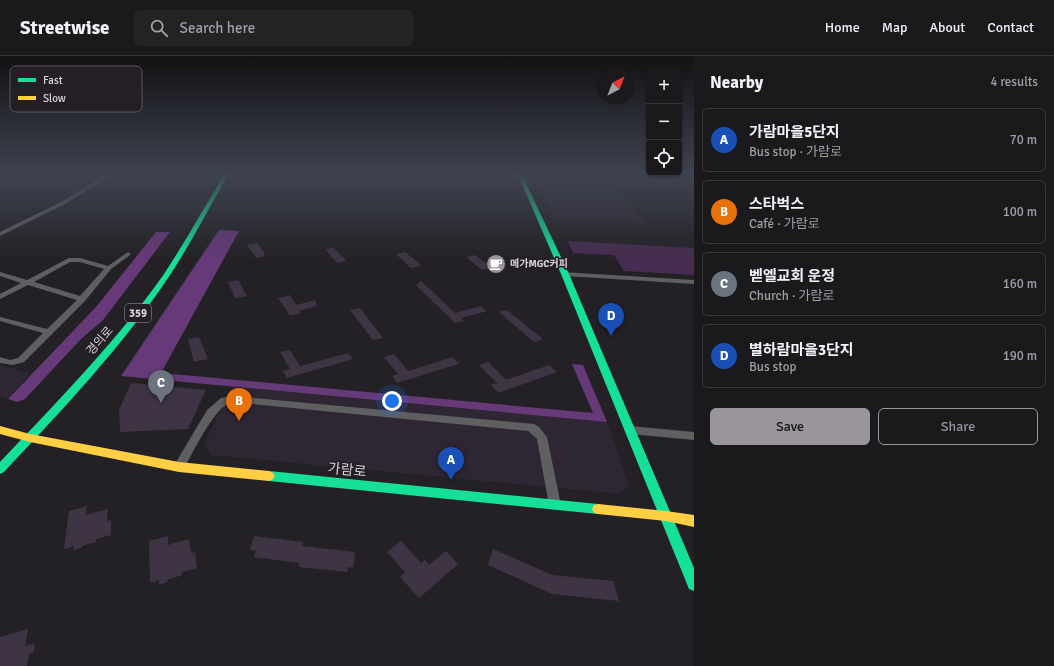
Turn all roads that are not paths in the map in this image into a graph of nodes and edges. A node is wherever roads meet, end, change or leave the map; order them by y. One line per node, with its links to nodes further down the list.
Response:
1 (62, 203): 4 (street)
2 (209, 203): 19 (street, 경의로 / 359)
3 (533, 203): 8 (street)
4 (0, 234)
5 (128, 254): 6 (street)
6 (109, 268): 9 (street); 12 (street)
7 (0, 274): 9 (street)
8 (565, 274): 10 (street); 17 (street)
9 (27, 282): 11 (street); 12 (street)
10 (694, 282)
11 (0, 298)
12 (82, 299): 14 (street)
13 (0, 319): 14 (street)
14 (50, 332): 15 (street)
15 (0, 360)
16 (0, 430): 19 (street, 가람로)
17 (630, 430): 18 (street); 23 (street)
18 (694, 436)
19 (30, 438): 20 (street, 가람로); 21 (street, 경의로 / 359)
20 (179, 467): 22 (street, 가람로); 22 (street)
21 (0, 469)
22 (555, 505): 23 (street, 가람로)
23 (666, 516): 24 (street, 가람로); 25 (street)
24 (694, 521)
25 (694, 584)

